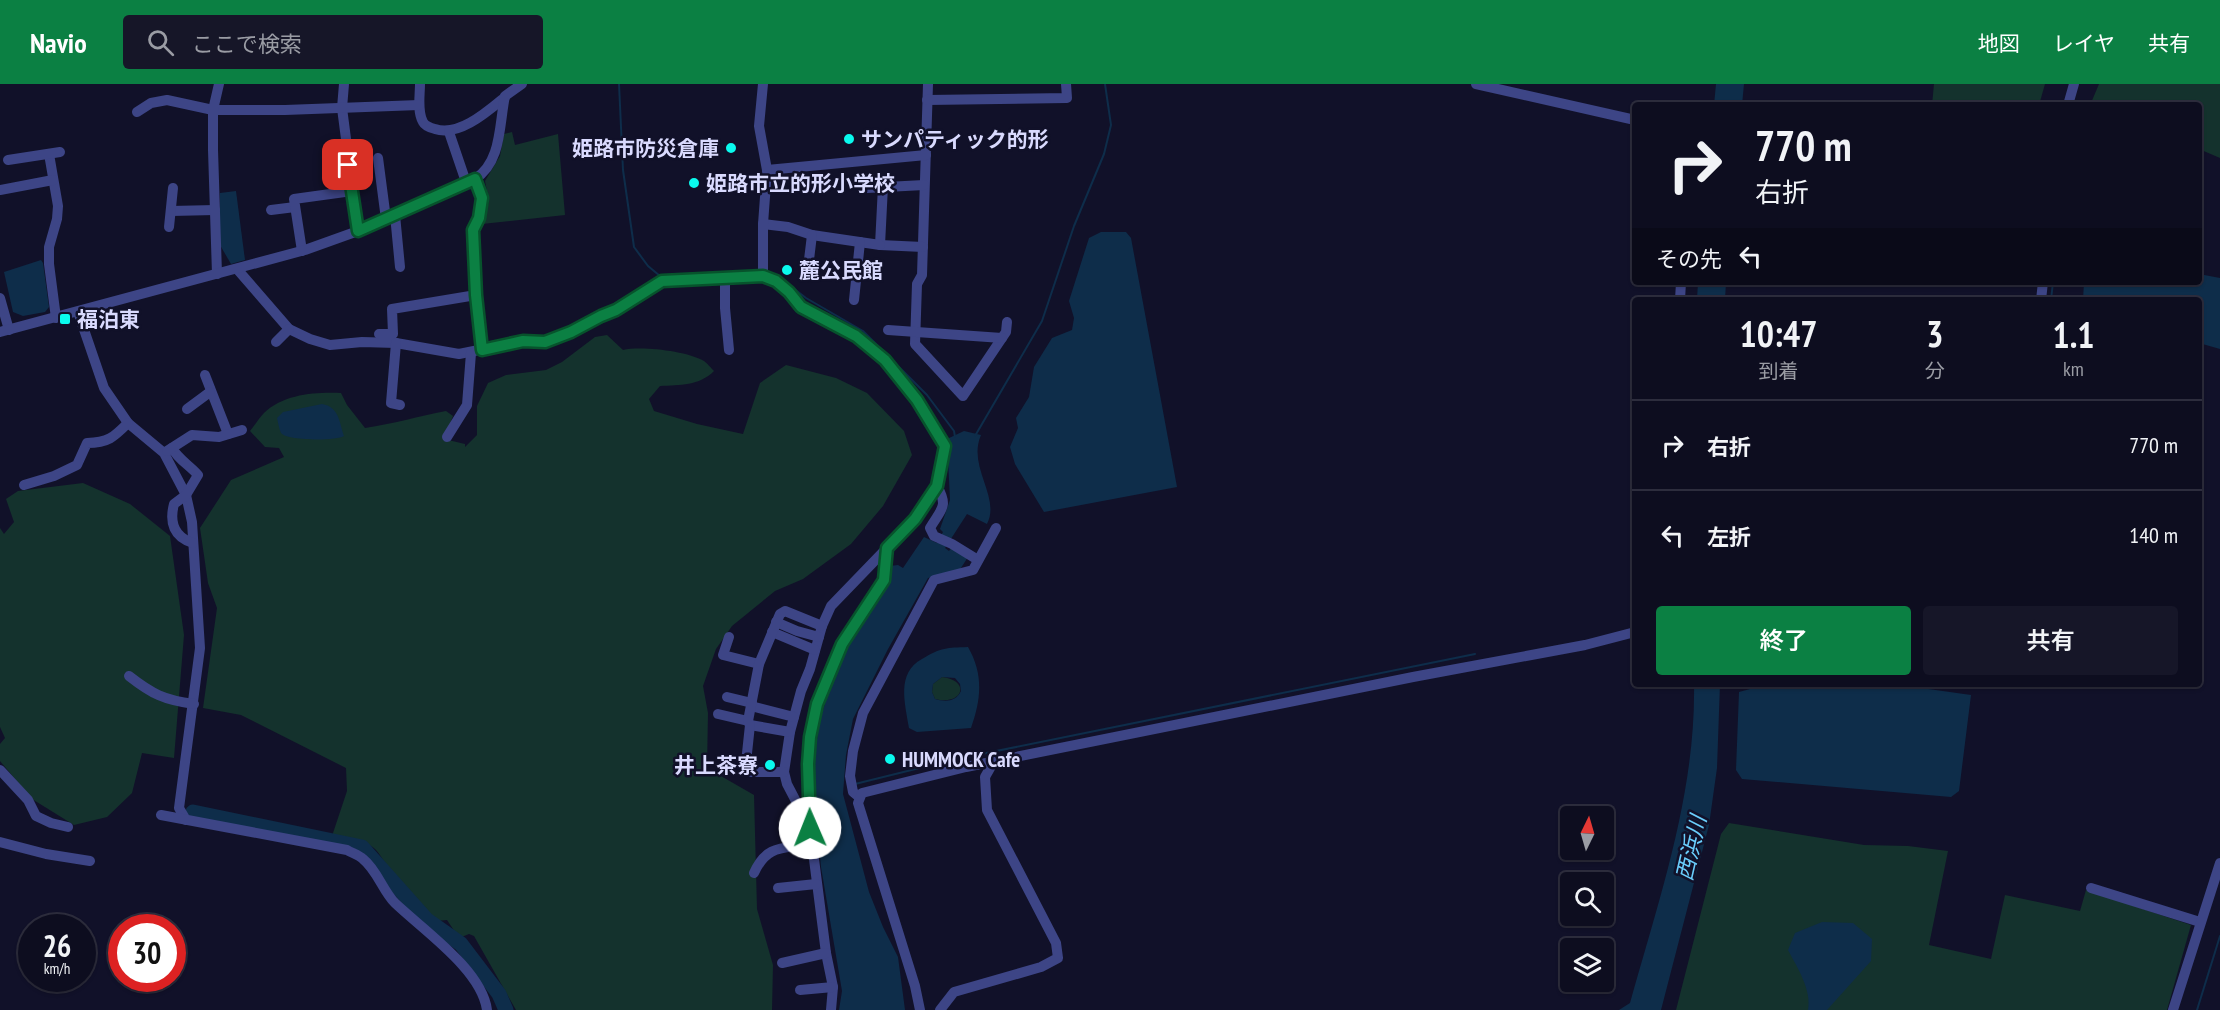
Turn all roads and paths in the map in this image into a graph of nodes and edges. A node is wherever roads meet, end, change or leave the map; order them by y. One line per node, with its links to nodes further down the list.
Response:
1 (219, 84): 15 (street)
2 (344, 84): 14 (street)
3 (420, 84): 13 (street)
4 (522, 84): 10 (street)
5 (763, 84): 22 (street)
6 (928, 84): 11 (street)
7 (1066, 84): 11 (street)
8 (1476, 84): 17 (street)
9 (2073, 84): 12 (street)
10 (505, 96): 18 (street); 24 (street)
11 (927, 100): 19 (street)
12 (2069, 102)
13 (419, 105): 14 (street); 18 (street)
14 (342, 108): 15 (street); 30 (street)
15 (213, 110): 16 (street); 32 (street)
16 (137, 112)
17 (1632, 119)
18 (448, 132): 24 (street)
19 (926, 155): 22 (street); 25 (street)
20 (378, 158): 35 (street)
21 (9, 160): 23 (street)
22 (767, 170): 36 (street)
23 (53, 180): 29 (street); 54 (street)
24 (471, 181): 35 (street); 50 (street)
25 (924, 185): 26 (street); 42 (street)
26 (882, 186): 28 (street); 41 (street)
27 (173, 188): 34 (street)
28 (867, 188)
29 (0, 190)
30 (352, 191): 31 (street); 38 (street)
31 (295, 207): 33 (street); 43 (street)
32 (215, 210): 34 (street); 48 (street)
33 (271, 210)
34 (171, 211): 37 (street)
35 (390, 217): 38 (street); 44 (street)
36 (763, 224): 39 (street); 47 (street)
37 (169, 227)
38 (358, 231): 43 (street)
39 (812, 235): 40 (street); 45 (street)
40 (860, 242): 41 (street); 52 (street)
41 (880, 245): 42 (street)
42 (923, 247): 58 (street)
43 (302, 251): 46 (street)
44 (400, 267)
45 (808, 268)
46 (237, 269): 48 (street); 56 (street)
47 (763, 271): 49 (street); 76 (street)
48 (218, 274): 53 (street)
49 (726, 278): 64 (street); 65 (street)
50 (476, 295): 60 (street); 65 (street)
51 (0, 298): 59 (street)
52 (854, 300)
53 (78, 312): 54 (street); 70 (street)
54 (56, 318): 59 (street)
55 (1007, 322): 61 (street)
56 (289, 329): 62 (street); 63 (street)
57 (888, 330): 58 (street)
58 (916, 330): 61 (street); 61 (street)
59 (5, 331)
60 (379, 334)
61 (1002, 338)
62 (276, 342)
63 (396, 343): 65 (street); 68 (street)
64 (729, 350)
65 (477, 352): 73 (street)
66 (206, 375): 67 (street)
67 (210, 392): 69 (street); 72 (street)
68 (400, 405)
69 (186, 409)
70 (128, 423): 74 (street); 75 (street)
71 (242, 430): 72 (street)
72 (228, 434): 74 (street)
73 (447, 437)
74 (168, 450): 77 (street); 77 (street)
75 (24, 484)
76 (937, 486): 80 (street); 81 (street)
77 (186, 495): 79 (street); 79 (street)
78 (996, 528): 81 (street)
79 (193, 543): 92 (street)
80 (887, 548): 83 (street); 90 (street)
81 (978, 560): 102 (street)
82 (774, 627): 83 (street); 86 (street); 87 (street)
83 (821, 631): 86 (street)
84 (1632, 633): 99 (street)
85 (729, 637): 87 (street)
86 (815, 650): 88 (street)
87 (759, 664): 93 (street)
88 (810, 669): 90 (street); 95 (street)
89 (129, 676): 92 (street)
90 (828, 676): 98 (street)
91 (727, 697): 93 (street)
92 (194, 704): 104 (street)
93 (752, 704): 95 (street); 96 (street)
94 (718, 714): 96 (street)
95 (794, 717): 97 (street)
96 (749, 723): 97 (street); 101 (street)
97 (790, 733): 98 (street); 101 (street)
98 (810, 737): 106 (street)
99 (994, 761): 102 (street); 123 (street)
100 (0, 770): 105 (street)
101 (784, 772): 106 (street)
102 (859, 797): 122 (street)
103 (161, 815): 104 (street)
104 (186, 820): 120 (street)
105 (68, 827)
106 (810, 828): 108 (street)
107 (0, 842): 109 (street)
108 (811, 844): 111 (street); 112 (street)
109 (90, 861)
110 (2220, 863): 115 (street)
111 (754, 873)
112 (816, 884): 113 (street); 116 (street)
113 (778, 888)
114 (2091, 888): 115 (street)
115 (2200, 922): 124 (street)
116 (826, 953): 117 (street); 118 (street)
117 (782, 963)
118 (833, 987): 119 (street); 121 (street)
119 (800, 990)
120 (487, 1010)
121 (831, 1010)
122 (920, 1010)
123 (940, 1010)
124 (2173, 1010)

